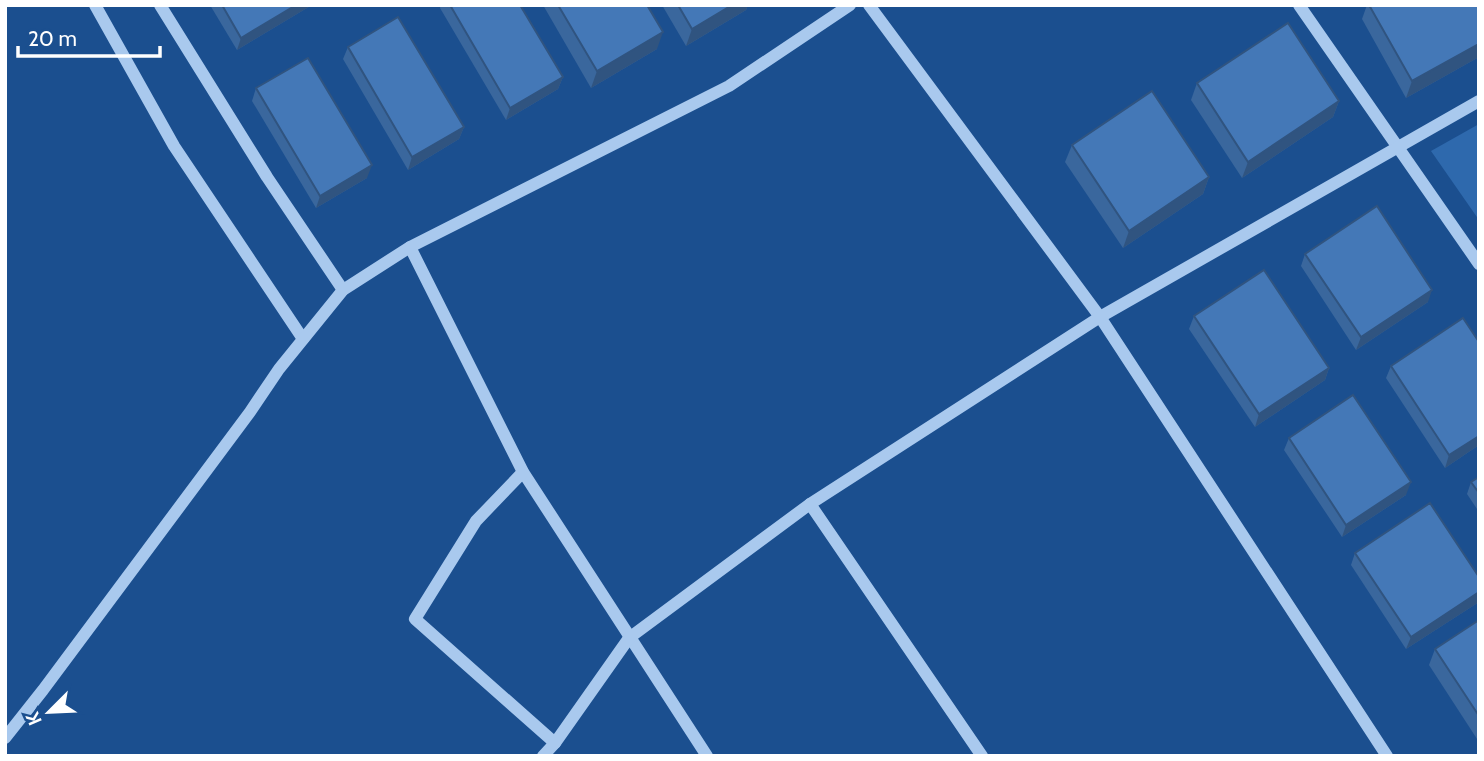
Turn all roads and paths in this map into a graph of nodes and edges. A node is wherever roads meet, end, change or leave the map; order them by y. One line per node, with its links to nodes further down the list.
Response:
1 (95, 5): 12 (street)
2 (160, 5): 10 (street)
3 (850, 5): 8 (street)
4 (869, 5): 11 (street)
5 (1299, 5): 7 (street)
6 (1479, 101): 7 (street)
7 (1398, 147): 9 (street); 11 (street)
8 (410, 247): 10 (street); 13 (street)
9 (1479, 264)
10 (344, 290): 12 (street)
11 (1100, 317): 14 (street); 21 (street)
12 (303, 339): 16 (street)
13 (523, 472): 15 (street); 17 (street)
14 (810, 504): 15 (street); 20 (street)
15 (629, 638): 17 (street); 19 (street)
16 (5, 738)
17 (555, 743): 18 (street)
18 (543, 756)
19 (707, 756)
20 (982, 756)
21 (1387, 756)

